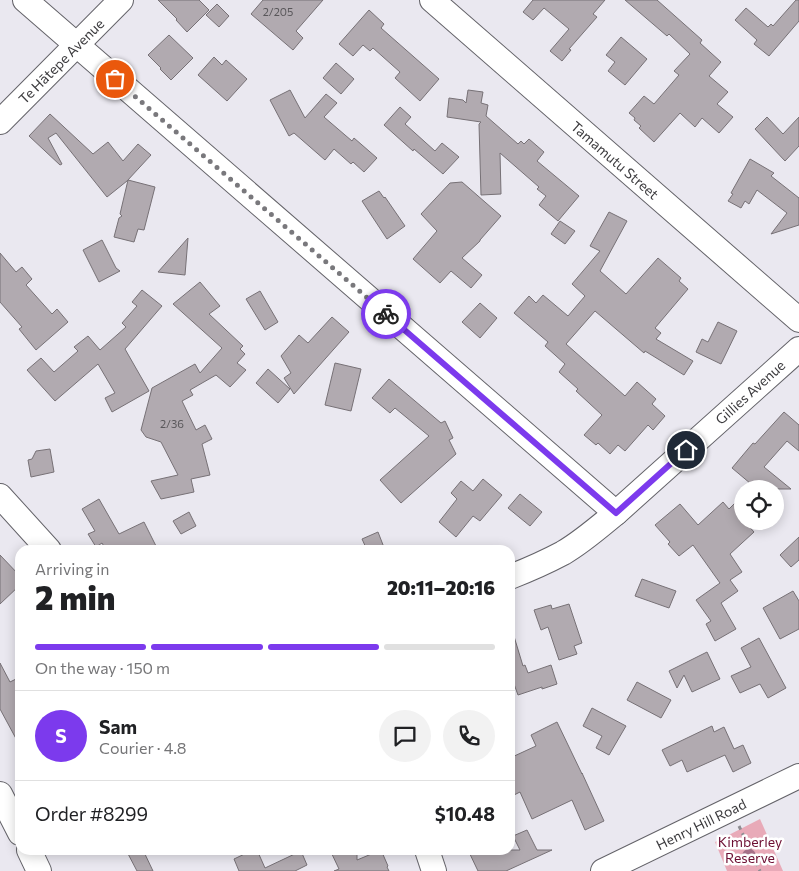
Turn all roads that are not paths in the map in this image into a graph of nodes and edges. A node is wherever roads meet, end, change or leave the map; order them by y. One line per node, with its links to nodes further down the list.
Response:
1 (25, 0): 4 (street)
2 (121, 0): 4 (street, Te Hātepe Avenue)
3 (432, 0): 6 (street, Tamamutu Street)
4 (76, 45): 5 (street, Te Hātepe Avenue); 9 (street)
5 (0, 122)
6 (799, 320)
7 (799, 349): 9 (street, Gillies Avenue)
8 (0, 496): 10 (street)
9 (616, 513): 11 (street, Gillies Avenue)
10 (44, 545)
11 (515, 575)
12 (799, 776): 19 (street, Henry Hill Road)
13 (0, 794): 14 (street)
14 (15, 823)
15 (32, 855): 17 (street)
16 (429, 855): 18 (street)
17 (40, 871)
18 (434, 871)
19 (603, 871)

